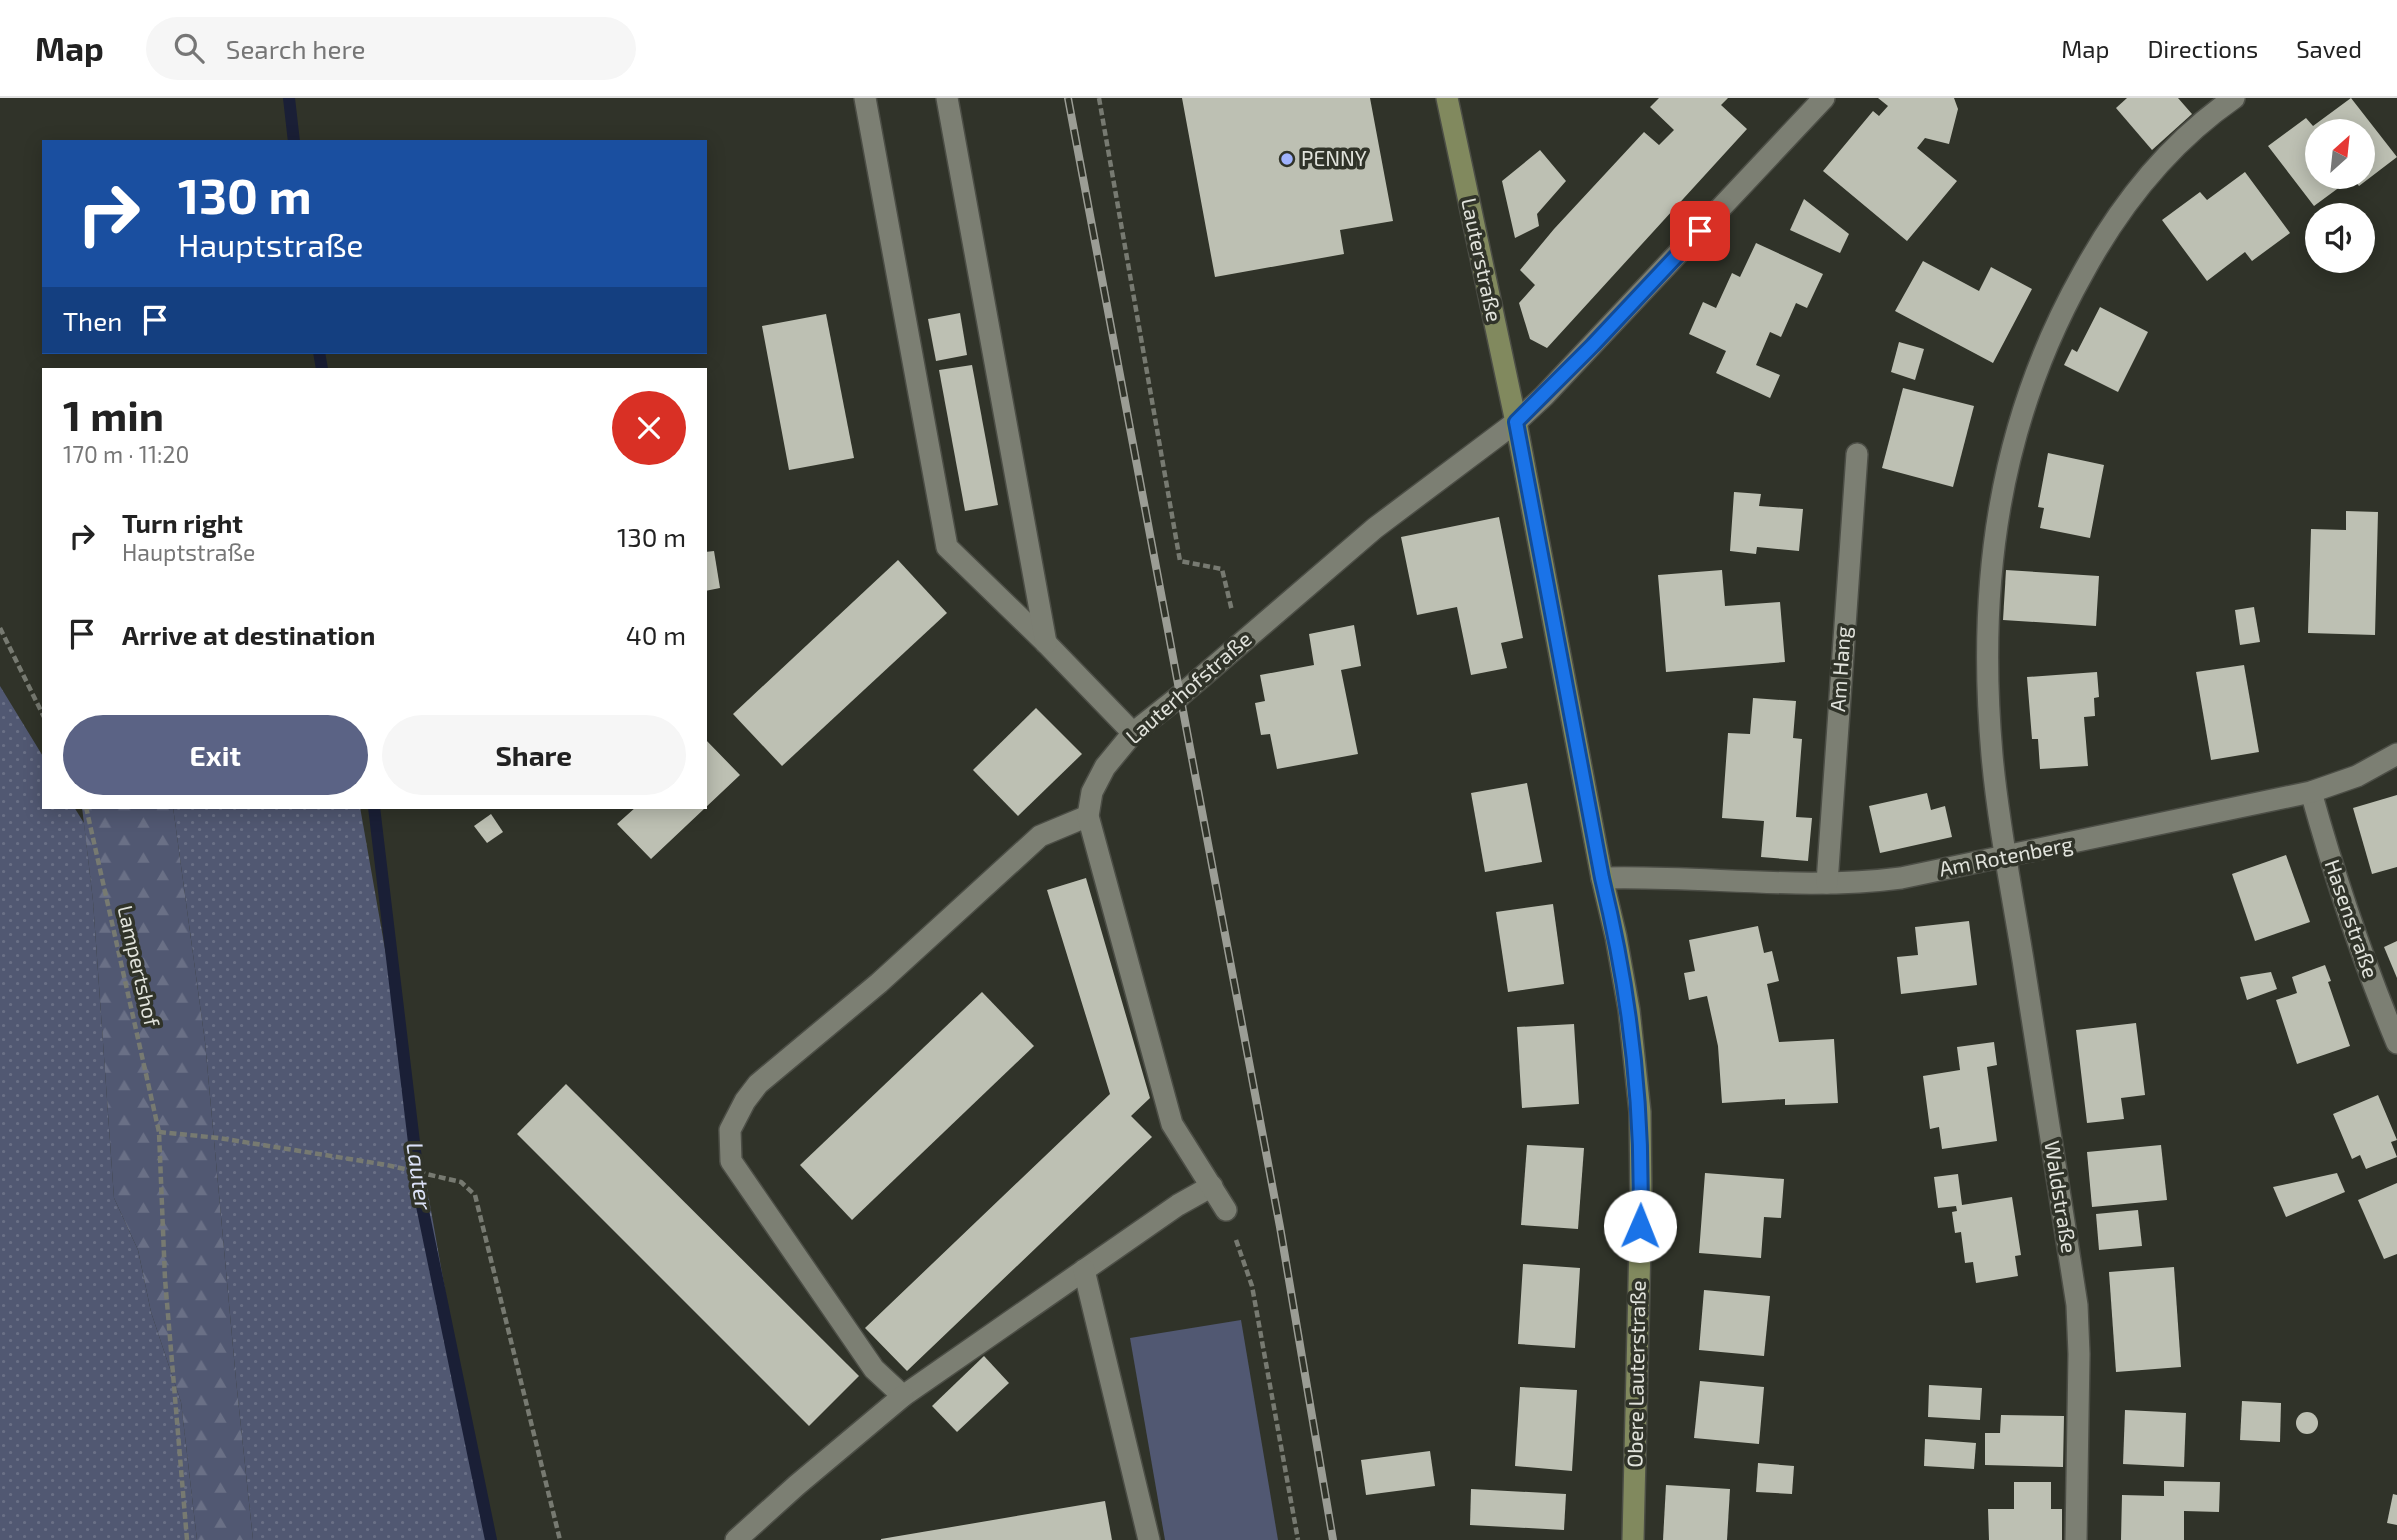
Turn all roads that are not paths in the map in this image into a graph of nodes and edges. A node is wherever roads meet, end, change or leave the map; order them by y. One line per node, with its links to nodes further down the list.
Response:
1 (865, 98): 8 (street)
2 (947, 98): 8 (street)
3 (1447, 98): 6 (street, Lauterstraße)
4 (1824, 98): 6 (street, Lauterhofstraße)
5 (2234, 98): 13 (street, Waldstraße)
6 (1516, 422): 9 (street, Lauterhofstraße); 14 (street, Obere Lauterstraße)
7 (1857, 454): 15 (street, Am Hang)
8 (1046, 643): 9 (street)
9 (1133, 733): 12 (street, Lauterhofstraße)
10 (2397, 754): 11 (street, Am Rotenberg)
11 (2311, 792): 13 (street, Am Rotenberg); 16 (street, Hasenstraße)
12 (1088, 816): 17 (street, Lauterhofstraße); 20 (street)
13 (2007, 857): 15 (street, Am Rotenberg); 24 (street, Waldstraße)
14 (1602, 878): 15 (street, Am Rotenberg); 23 (street, Obere Lauterstraße)
15 (1827, 883)
16 (2397, 1043)
17 (1212, 1186): 18 (street, Lauterhofstraße); 19 (street)
18 (1226, 1210)
19 (1084, 1270): 20 (street); 22 (street)
20 (903, 1396): 21 (street)
21 (736, 1540)
22 (1149, 1540)
23 (1633, 1540)
24 (2076, 1540)

